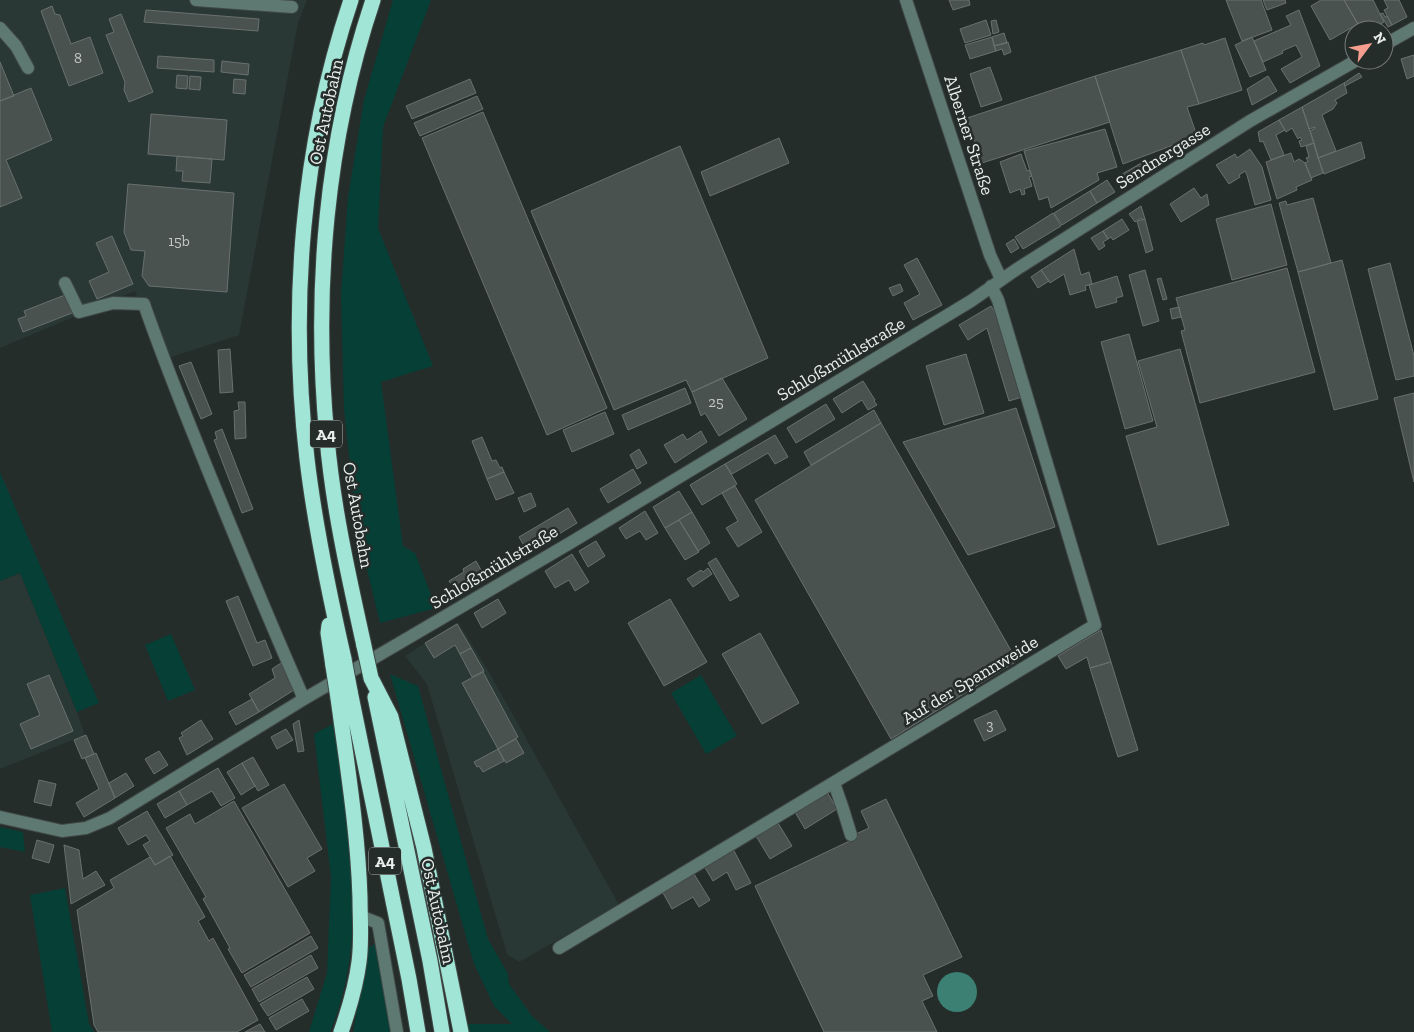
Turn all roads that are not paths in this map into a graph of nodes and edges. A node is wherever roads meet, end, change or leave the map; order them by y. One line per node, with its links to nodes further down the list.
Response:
1 (196, 0): 5 (street)
2 (351, 0): 14 (highway, Ost Autobahn / A4, bridge)
3 (374, 0): 13 (highway, Ost Autobahn / A4, bridge)
4 (906, 0): 12 (street, Alberner Straße)
5 (292, 7)
6 (0, 28): 9 (street)
7 (1414, 28): 8 (street)
8 (1394, 39)
9 (28, 68)
10 (1344, 68): 12 (street, Sendnergasse)
11 (65, 283): 15 (street)
12 (996, 283): 15 (street, Schloßmühlstraße); 16 (street, Auf der Spannweide)
13 (371, 678): 24 (highway, Ost Autobahn / A4); 25 (highway)
14 (344, 694): 19 (highway); 23 (highway, Ost Autobahn / A4)
15 (304, 699): 17 (street, Schloßmühlstraße)
16 (834, 784): 18 (street); 20 (street, Auf der Spannweide)
17 (0, 816)
18 (851, 835)
19 (360, 916): 21 (highway); 22 (street)
20 (559, 948)
21 (341, 1032)
22 (397, 1032)
23 (418, 1032)
24 (442, 1032)
25 (461, 1032)

